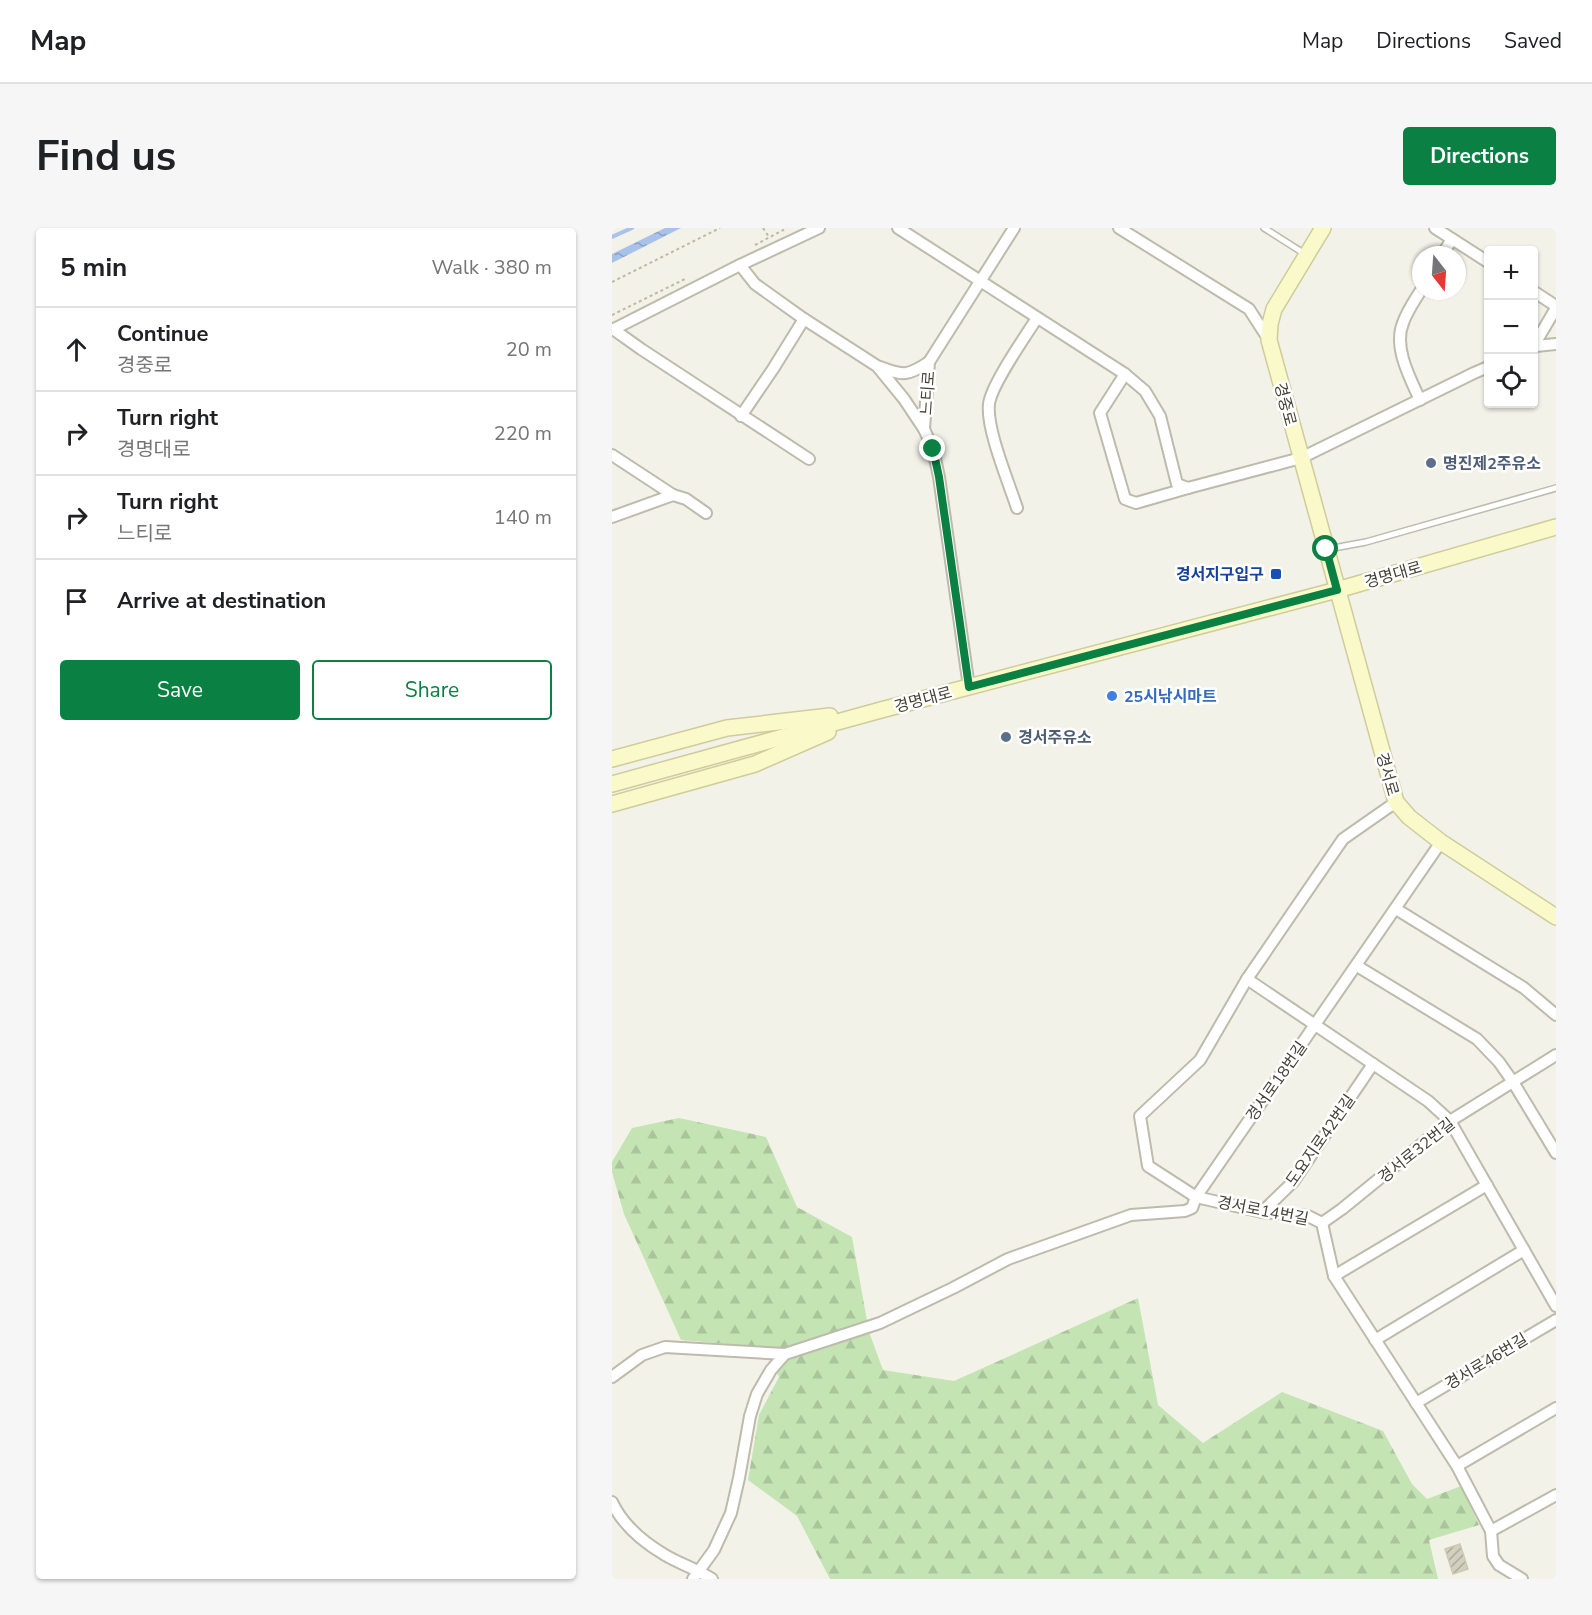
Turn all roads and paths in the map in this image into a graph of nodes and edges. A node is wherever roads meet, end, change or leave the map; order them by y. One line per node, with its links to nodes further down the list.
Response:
1 (720, 228): 20 (path)
2 (763, 228): 11 (path)
3 (787, 228): 11 (path)
4 (819, 228): 17 (street)
5 (898, 228): 19 (street)
6 (1014, 228): 19 (street, 느티로)
7 (1119, 228): 28 (street)
8 (1264, 228): 15 (lane)
9 (1323, 228): 15 (main road, 경중로)
10 (1435, 228): 12 (street)
11 (769, 237): 13 (path)
12 (1452, 239): 14 (street); 16 (street)
13 (754, 245)
14 (1448, 246)
15 (1307, 255): 28 (main road, 경중로)
16 (1484, 259)
17 (740, 265): 26 (street); 27 (street)
18 (690, 277): 24 (path)
19 (980, 281): 25 (street); 32 (street, 느티로)
20 (612, 282)
21 (1538, 294): 23 (street)
22 (1415, 300): 36 (street)
23 (1556, 307): 29 (street)
24 (612, 315)
25 (1037, 318): 35 (street); 45 (street)
26 (804, 319): 33 (street); 37 (street)
27 (613, 329): 37 (street)
28 (1269, 340): 40 (main road, 경중로)
29 (1538, 341)
30 (1556, 344): 31 (street)
31 (1538, 347)
32 (929, 362): 33 (street); 38 (street, 느티로)
33 (877, 366): 38 (street)
34 (1484, 370): 36 (street)
35 (1125, 374): 42 (street); 42 (street)
36 (1420, 400): 40 (street)
37 (741, 416): 41 (street)
38 (924, 429): 51 (street, 느티로)
39 (612, 455): 44 (street)
40 (1301, 458): 42 (street); 49 (main road, 경중로)
41 (809, 459)
42 (1188, 488)
43 (1556, 488): 49 (lane)
44 (673, 495): 46 (street); 47 (street)
45 (1017, 508)
46 (706, 513)
47 (612, 517)
48 (1556, 527): 50 (main road, 경명대로)
49 (1326, 549): 50 (main road, 경중로)
50 (1337, 590): 51 (main road, 경명대로); 55 (main road, 경서로)
51 (969, 687): 52 (main road, 경명대로)
52 (881, 710): 53 (main road, 경명대로); 54 (main road, 경명대로); 56 (main road, 경명대로)
53 (612, 759)
54 (612, 784)
55 (1396, 802): 57 (main road, 경서로); 61 (street, 경서로14번길)
56 (612, 804)
57 (1441, 842): 58 (street, 경서로18번길); 59 (main road, 경서로)
58 (1396, 909): 60 (street, 경서로18번길); 62 (street)
59 (1556, 916)
60 (1357, 966): 63 (street, 경서로18번길); 66 (street)
61 (1246, 979): 63 (street); 70 (street, 경서로14번길)
62 (1556, 1016)
63 (1316, 1025): 65 (street); 70 (street, 경서로18번길)
64 (1556, 1055): 66 (street, 경서로32번길)
65 (1373, 1064): 67 (street); 71 (street, 도요지로42번길)
66 (1513, 1082): 67 (street, 경서로32번길); 68 (street)
67 (1450, 1121): 69 (street); 72 (street, 경서로32번길)
68 (1556, 1153)
69 (1487, 1185): 73 (street); 74 (street)
70 (1196, 1197): 71 (street, 경서로14번길); 78 (street)
71 (1262, 1212): 72 (street, 경서로14번길)
72 (1322, 1223): 74 (street, 경서로14번길)
73 (1524, 1250): 75 (street); 77 (street)
74 (1334, 1276): 77 (street, 경서로14번길)
75 (1556, 1306)
76 (1556, 1320): 80 (street, 경서로46번길)
77 (1375, 1340): 80 (street, 경서로14번길)
78 (785, 1354): 79 (street); 86 (street)
79 (612, 1377)
80 (1416, 1403): 82 (street, 경서로14번길)
81 (1556, 1408): 82 (street)
82 (1457, 1466): 85 (street, 경서로14번길)
83 (1556, 1495): 85 (street)
84 (612, 1502): 86 (street)
85 (1491, 1530): 88 (street, 경서로14번길)
86 (696, 1575): 87 (street)
87 (712, 1579)
88 (1522, 1579)

